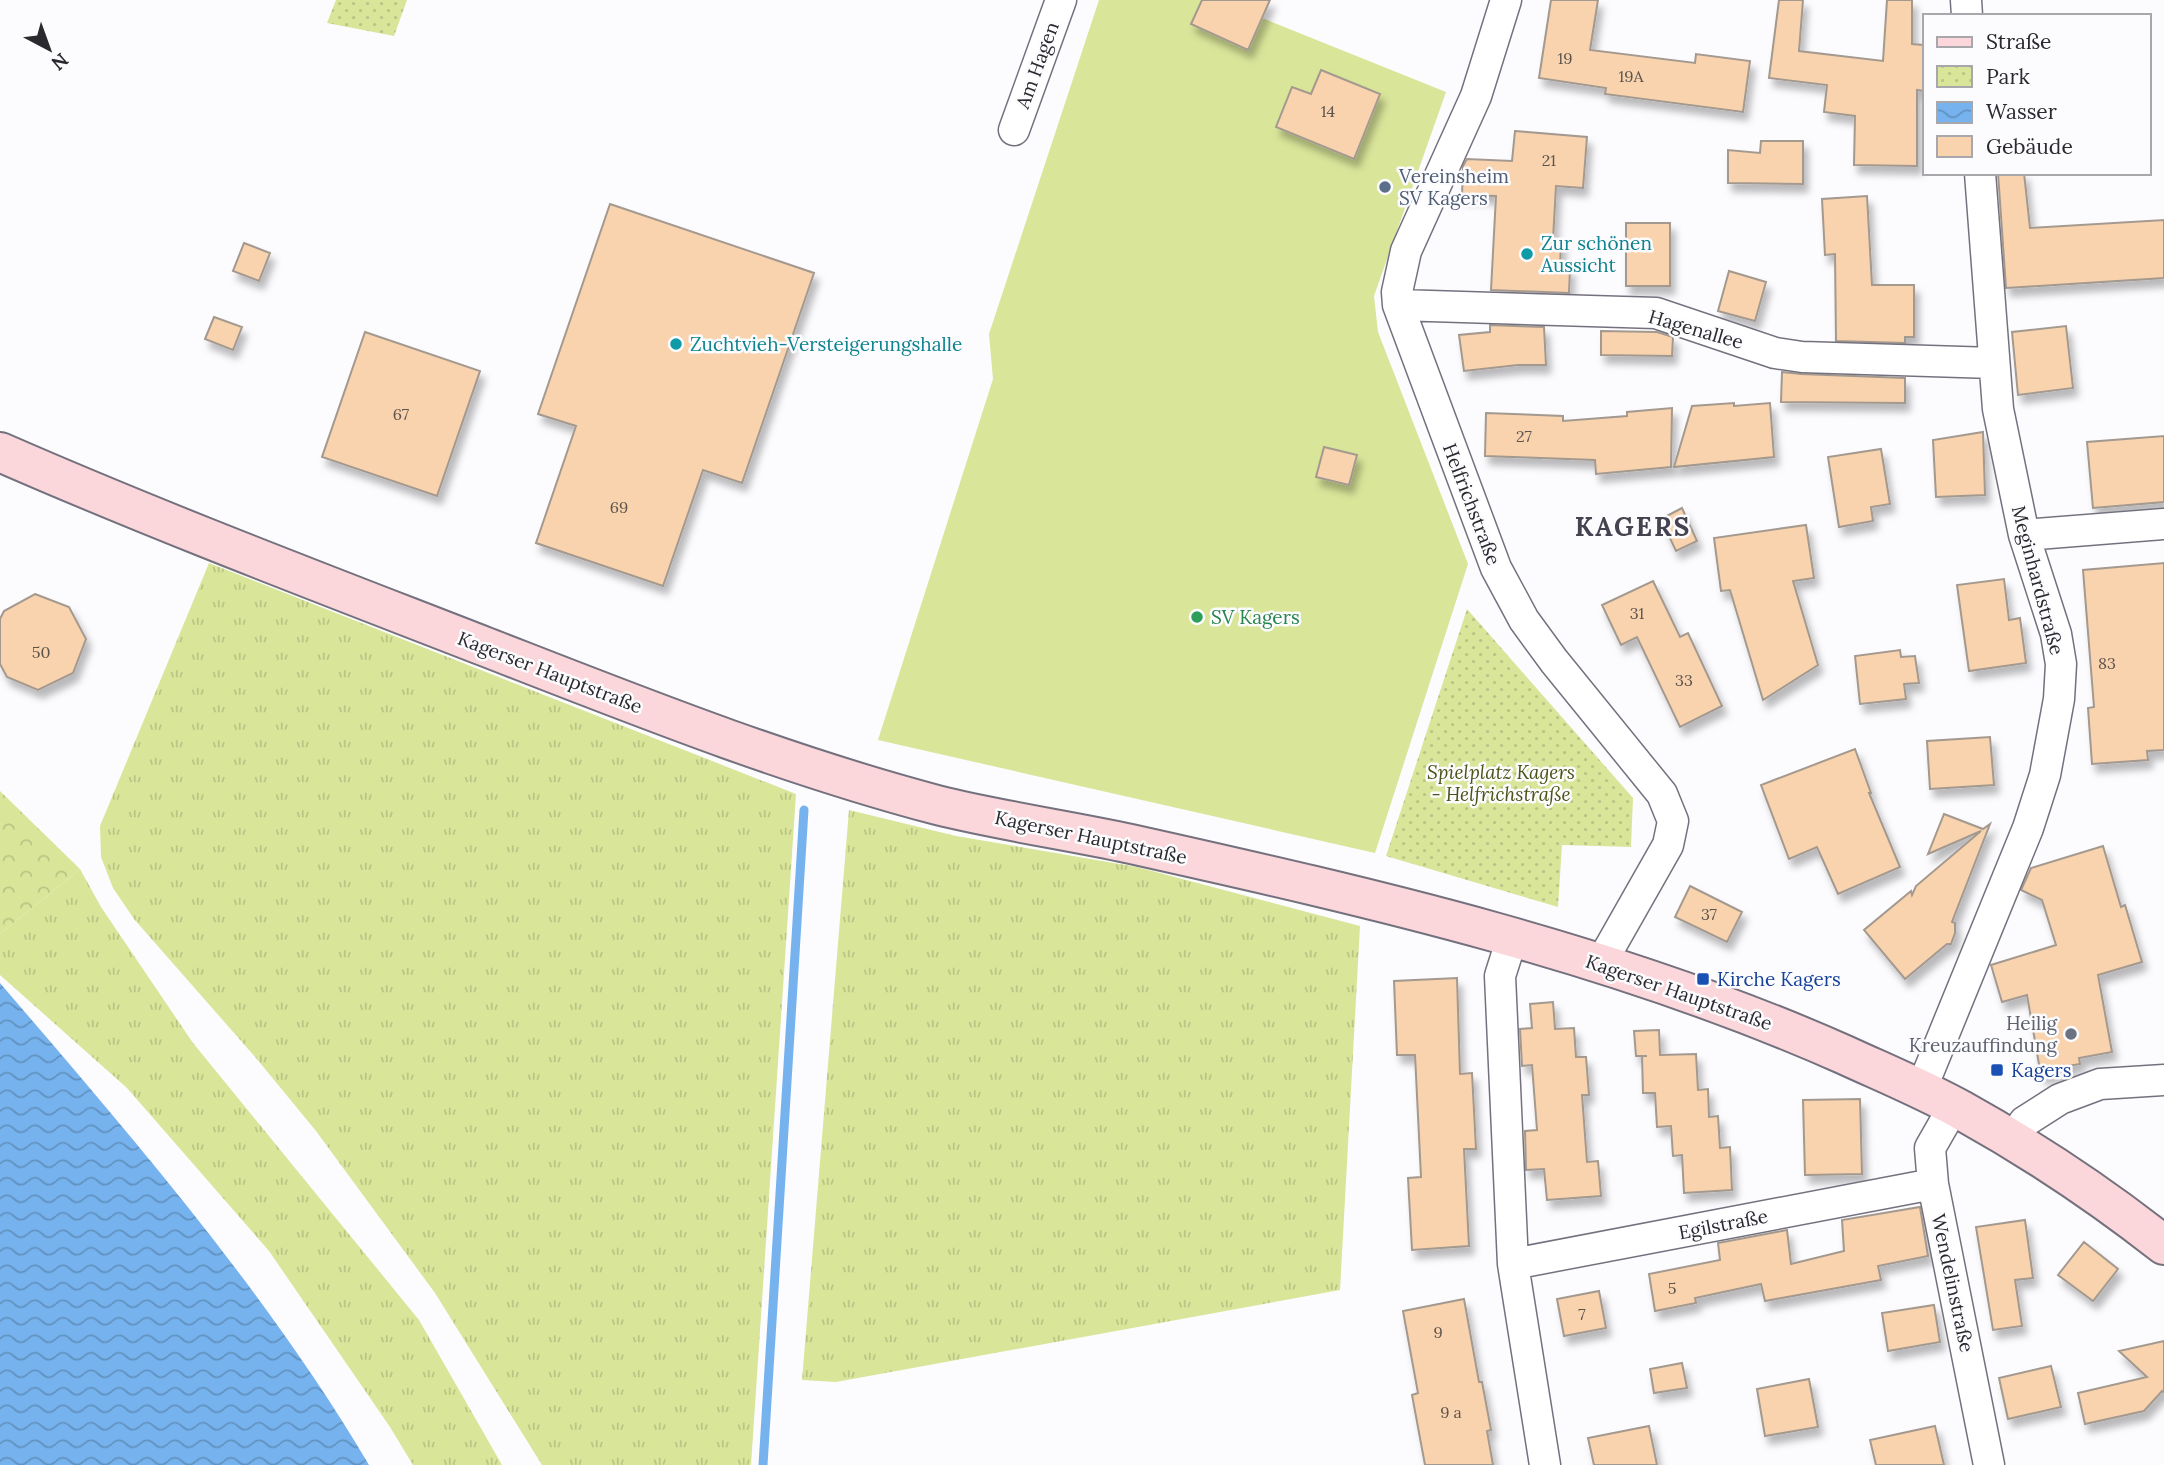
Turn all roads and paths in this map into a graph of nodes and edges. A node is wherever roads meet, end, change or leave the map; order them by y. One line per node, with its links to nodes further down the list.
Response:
1 (1061, 0): 3 (street, Am Hagen)
2 (1506, 0): 5 (street, Helfrichstraße)
3 (1014, 130)
4 (1980, 175): 6 (street, Meginhardstraße)
5 (1398, 306): 6 (street, Hagenallee); 11 (street, Helfrichstraße)
6 (1993, 363): 9 (street, Meginhardstraße)
7 (0, 452): 10 (street, Kagerser Hauptstraße)
8 (2164, 524): 9 (street)
9 (2024, 535): 13 (street, Meginhardstraße)
10 (1512, 938): 11 (street, Kagerser Hauptstraße); 17 (street)
11 (1601, 963): 13 (street, Kagerser Hauptstraße)
12 (2164, 1080): 14 (street)
13 (1938, 1098): 14 (street, Kagerser Hauptstraße); 15 (street, Wendelinstraße)
14 (2012, 1140): 16 (street, Kagerser Hauptstraße)
15 (1933, 1184): 17 (street, Egilstraße); 19 (street, Wendelinstraße)
16 (2164, 1245)
17 (1513, 1264): 18 (street)
18 (1545, 1465)
19 (1989, 1465)

